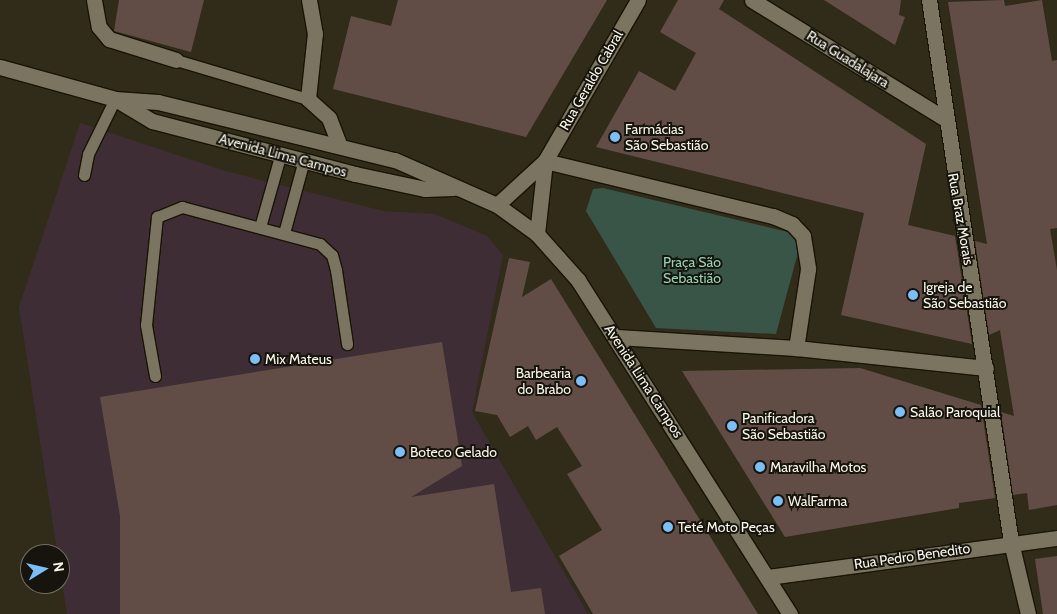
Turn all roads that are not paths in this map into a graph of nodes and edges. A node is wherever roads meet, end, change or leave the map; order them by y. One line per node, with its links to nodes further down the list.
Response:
1 (94, 0): 6 (street)
2 (309, 0): 9 (street)
3 (638, 0): 15 (street, Rua Geraldo Cabral)
4 (752, 0): 10 (street, Rua Guadalajara)
5 (929, 0): 10 (street, Rua Braz Morais)
6 (176, 60): 9 (lane)
7 (0, 67): 8 (street, Avenida Lima Campos)
8 (115, 99): 11 (street, Avenida Lima Campos); 13 (street, Avenida Lima Campos); 16 (lane)
9 (308, 99): 12 (street)
10 (944, 118): 25 (street, Rua Braz Morais)
11 (302, 137): 12 (street, Avenida Lima Campos); 13 (street)
12 (340, 146): 17 (street, Avenida Lima Campos)
13 (281, 153): 14 (street, Avenida Lima Campos); 19 (lane)
14 (304, 160): 17 (street, Avenida Lima Campos); 20 (lane)
15 (545, 161): 18 (street, Rua Geraldo Cabral); 21 (street, Rua Geraldo Cabral); 24 (street)
16 (84, 176)
17 (457, 188): 18 (street, Avenida Lima Campos)
18 (497, 206): 21 (street, Avenida Lima Campos)
19 (260, 227): 20 (lane); 26 (lane)
20 (284, 233): 23 (lane)
21 (537, 234): 22 (street, Avenida Lima Campos)
22 (617, 337): 24 (street); 29 (street, Avenida Lima Campos)
23 (347, 344)
24 (796, 348): 25 (street)
25 (986, 368): 28 (street, Rua Braz Morais)
26 (155, 376)
27 (1057, 538): 28 (street, Rua Pedro Benedito)
28 (1011, 542): 29 (street, Rua Pedro Benedito); 31 (street, Rua Braz Morais)
29 (768, 577): 30 (street, Avenida Lima Campos)
30 (790, 614)
31 (1028, 614)

